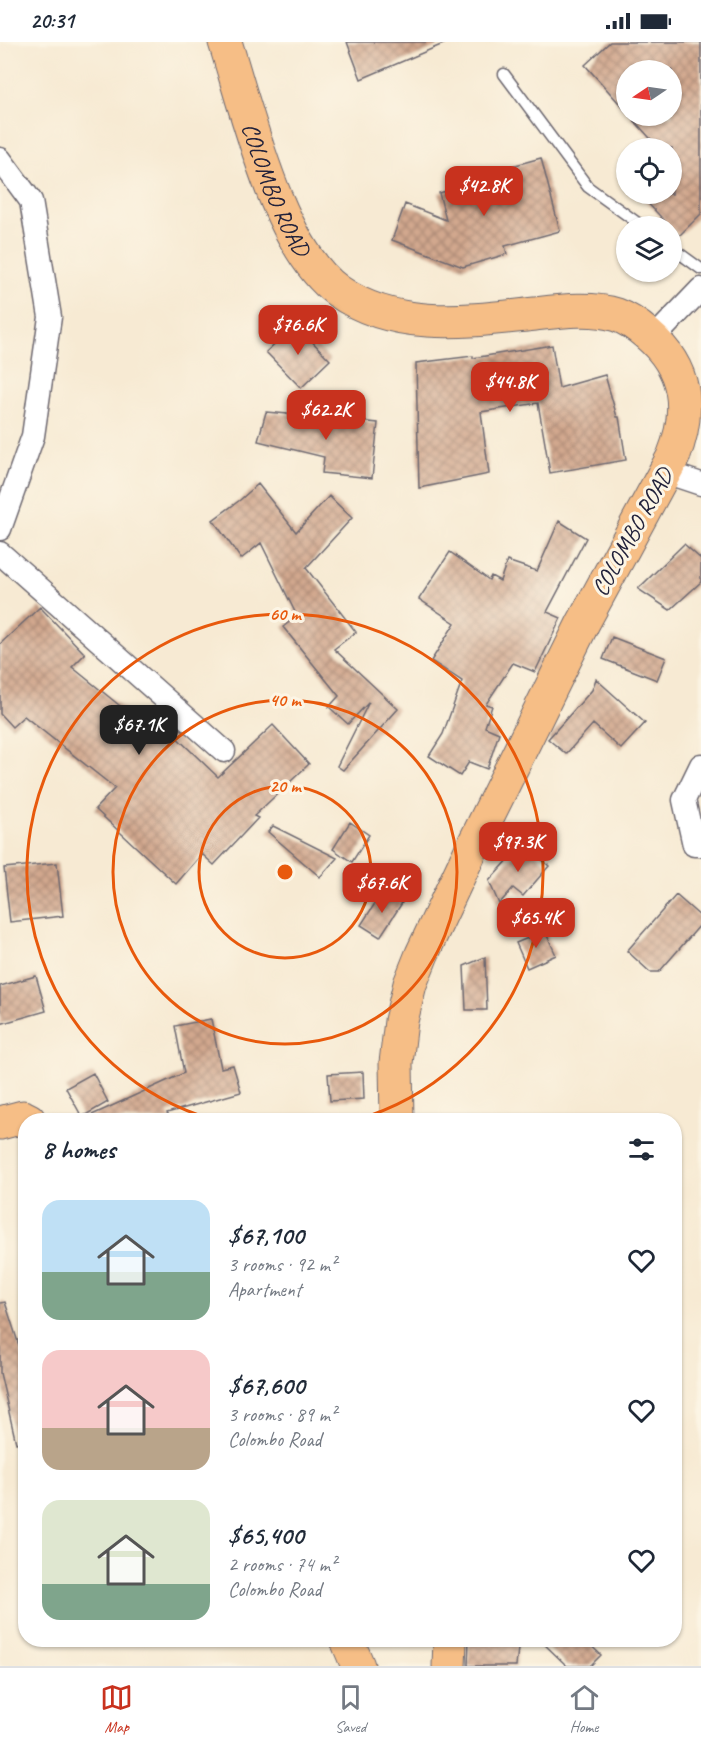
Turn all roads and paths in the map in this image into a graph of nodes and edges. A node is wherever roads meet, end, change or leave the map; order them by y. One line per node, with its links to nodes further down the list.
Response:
1 (225, 42): 8 (main road, COLOMBO ROAD)
2 (504, 74): 4 (lane)
3 (0, 159): 12 (street)
4 (628, 216)
5 (682, 255): 6 (lane)
6 (701, 269)
7 (701, 289): 8 (street)
8 (653, 339): 9 (main road, COLOMBO ROAD)
9 (692, 420): 10 (main road, COLOMBO ROAD)
10 (665, 472): 11 (street); 17 (main road, COLOMBO ROAD)
11 (701, 484)
12 (0, 529)
13 (0, 553): 14 (street)
14 (224, 751)
15 (701, 765): 16 (street)
16 (701, 844)
17 (397, 1113)
18 (18, 1118): 19 (main road)
19 (0, 1122)
20 (350, 1647): 22 (main road)
21 (450, 1647): 23 (main road)
22 (358, 1666)
23 (449, 1666)

